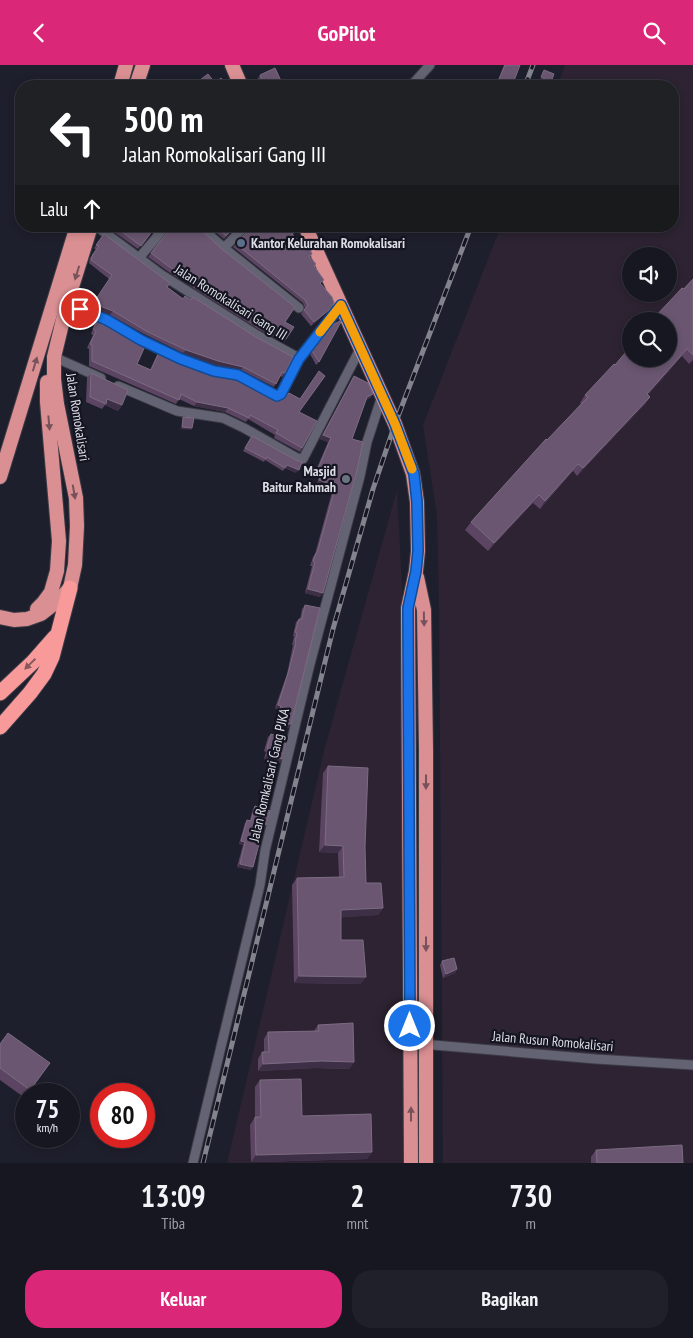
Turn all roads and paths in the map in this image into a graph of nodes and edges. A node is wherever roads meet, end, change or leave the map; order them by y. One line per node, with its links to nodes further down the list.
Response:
1 (126, 65): 5 (highway)
2 (143, 65): 6 (highway)
3 (232, 65): 7 (highway)
4 (430, 65): 8 (street)
5 (122, 80)
6 (138, 80)
7 (238, 80)
8 (416, 80)
9 (75, 232): 25 (highway, one-way to 9)
10 (89, 232): 18 (highway, Jalan Romokalisari, one-way to 18)
11 (104, 232): 17 (street, Jalan Romokalisari Gang III)
12 (160, 232): 17 (street)
13 (206, 232): 16 (street)
14 (239, 232): 16 (street)
15 (308, 232): 19 (highway)
16 (224, 248): 20 (street)
17 (139, 258): 23 (street, Jalan Romokalisari Gang III)
18 (67, 303): 22 (highway, Jalan Romokalisari); 23 (street)
19 (341, 305): 21 (highway); 23 (street)
20 (299, 309)
21 (361, 347): 22 (street); 24 (highway)
22 (54, 357): 27 (highway, Jalan Romokalisari, one-way to 27); 28 (highway, one-way to 28)
23 (299, 359)
24 (382, 395): 26 (highway); 35 (street, Jalan Romkalisari Gang PJKA)
25 (0, 477)
26 (416, 571): 32 (highway); 33 (highway, one-way to 33)
27 (70, 588): 28 (highway); 29 (highway)
28 (7, 619)
29 (58, 634): 30 (highway, one-way to 30); 31 (highway)
30 (0, 693)
31 (0, 727)
32 (410, 1043): 33 (street, Jalan Rusun Romokalisari); 36 (highway, one-way to 32)
33 (426, 1045): 34 (street, Jalan Rusun Romokalisari); 37 (highway)
34 (693, 1065)
35 (193, 1163)
36 (411, 1163)
37 (426, 1163)

